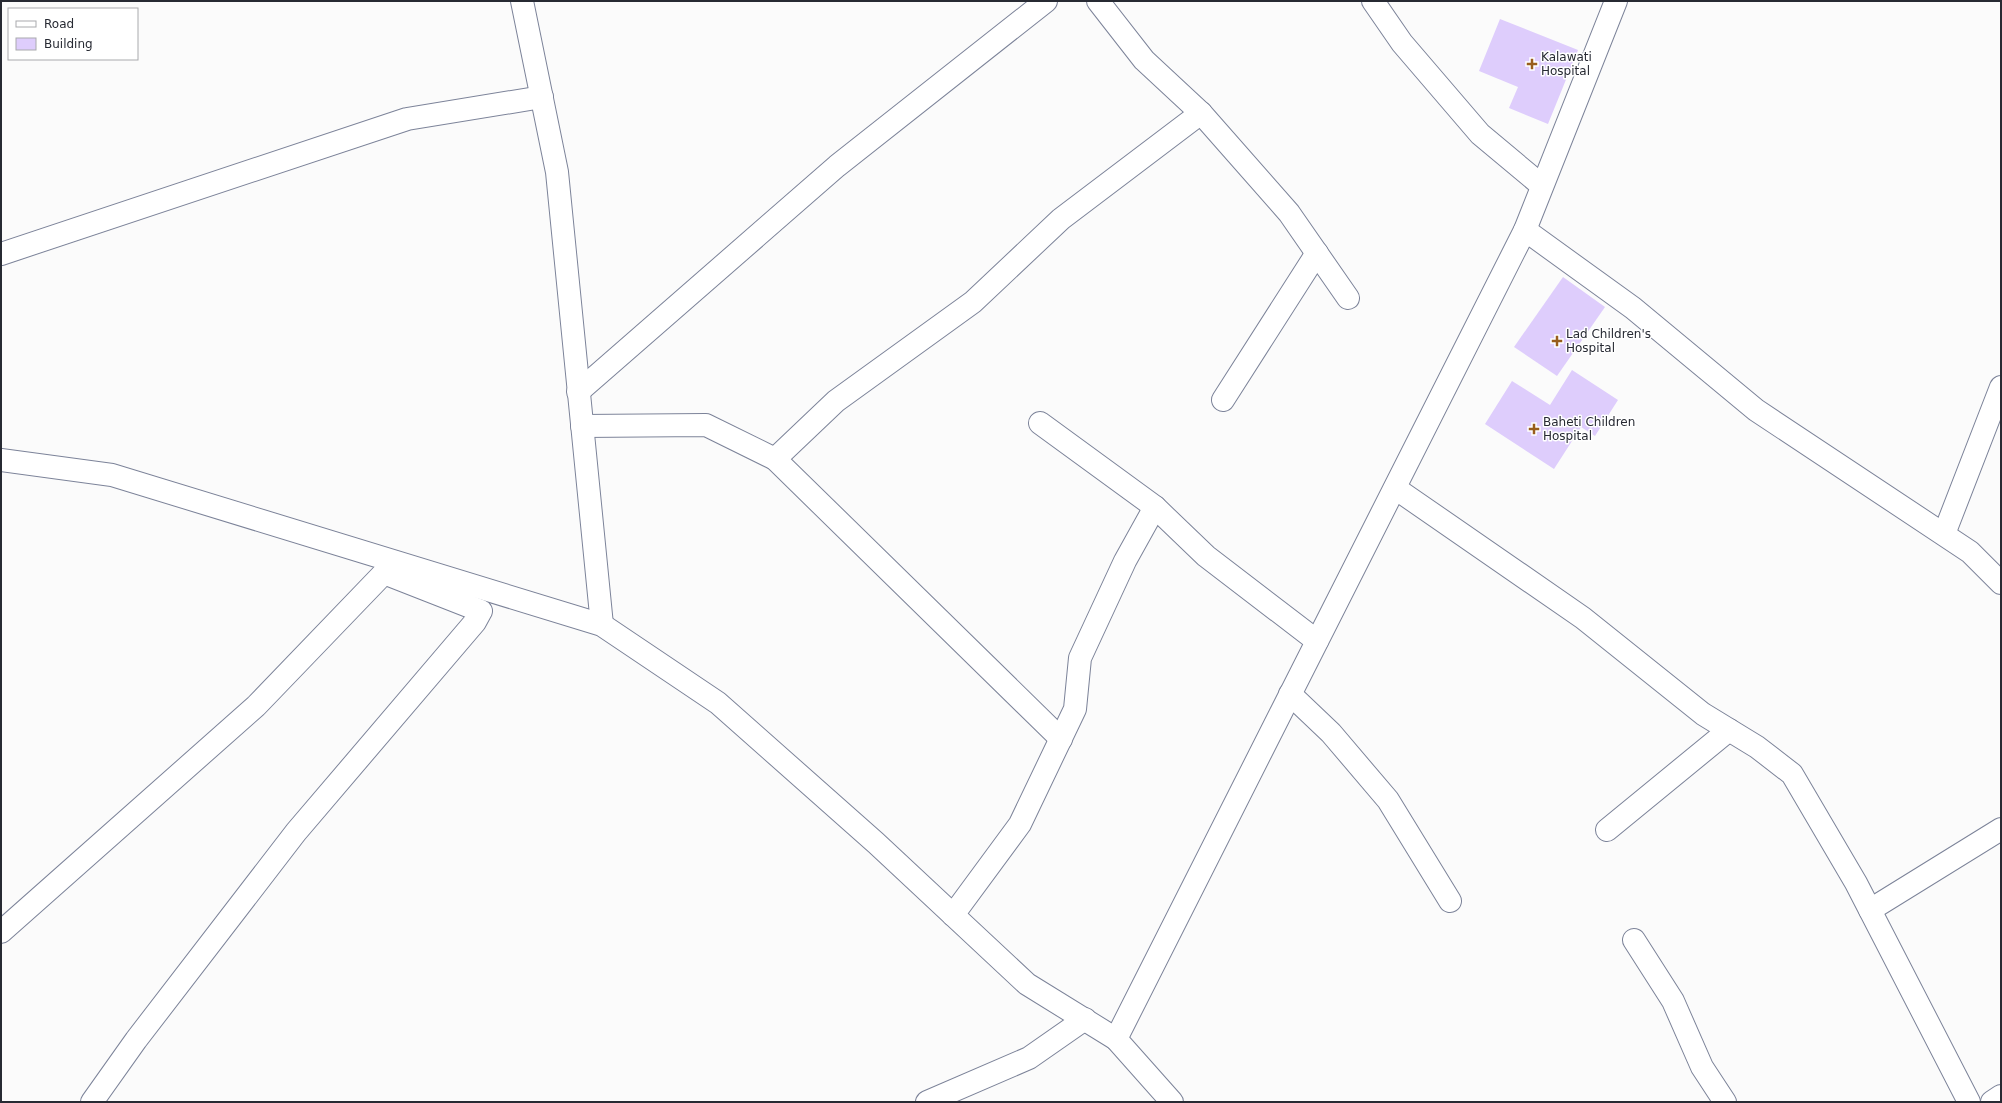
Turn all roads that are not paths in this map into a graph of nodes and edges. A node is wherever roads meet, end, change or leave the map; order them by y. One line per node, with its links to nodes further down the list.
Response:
1 (522, 1): 6 (street)
2 (1046, 1): 14 (street)
3 (1098, 1): 7 (street)
4 (1373, 1): 8 (street)
5 (1616, 1): 8 (street)
6 (542, 97): 11 (street); 14 (street)
7 (1201, 113): 10 (street); 18 (street)
8 (1541, 185): 9 (street)
9 (1525, 230): 20 (street); 22 (street)
10 (1317, 253): 12 (street); 15 (street)
11 (1, 254)
12 (1348, 298)
13 (2001, 387): 22 (street)
14 (578, 392): 17 (street)
15 (1223, 400)
16 (1040, 424): 21 (street)
17 (582, 426): 18 (street); 24 (street)
18 (774, 459): 28 (street)
19 (1, 460): 24 (street)
20 (1395, 488): 25 (street); 27 (street)
21 (1155, 506): 25 (street); 28 (street)
22 (1944, 534): 23 (street)
23 (2001, 583)
24 (602, 625): 33 (street)
25 (1317, 641): 26 (street)
26 (1290, 694): 31 (street); 37 (street)
27 (1729, 730): 30 (street); 32 (street)
28 (1061, 739): 33 (street)
29 (2001, 829): 32 (street)
30 (1607, 830)
31 (1450, 901)
32 (1870, 910): 43 (street)
33 (953, 915): 36 (street)
34 (1, 932): 39 (street)
35 (1634, 940): 42 (street)
36 (1085, 1019): 37 (street); 40 (street)
37 (1116, 1039): 41 (street)
38 (2001, 1096): 44 (street)
39 (92, 1102)
40 (927, 1102)
41 (1172, 1102)
42 (1725, 1102)
43 (1969, 1102)
44 (1992, 1102)

